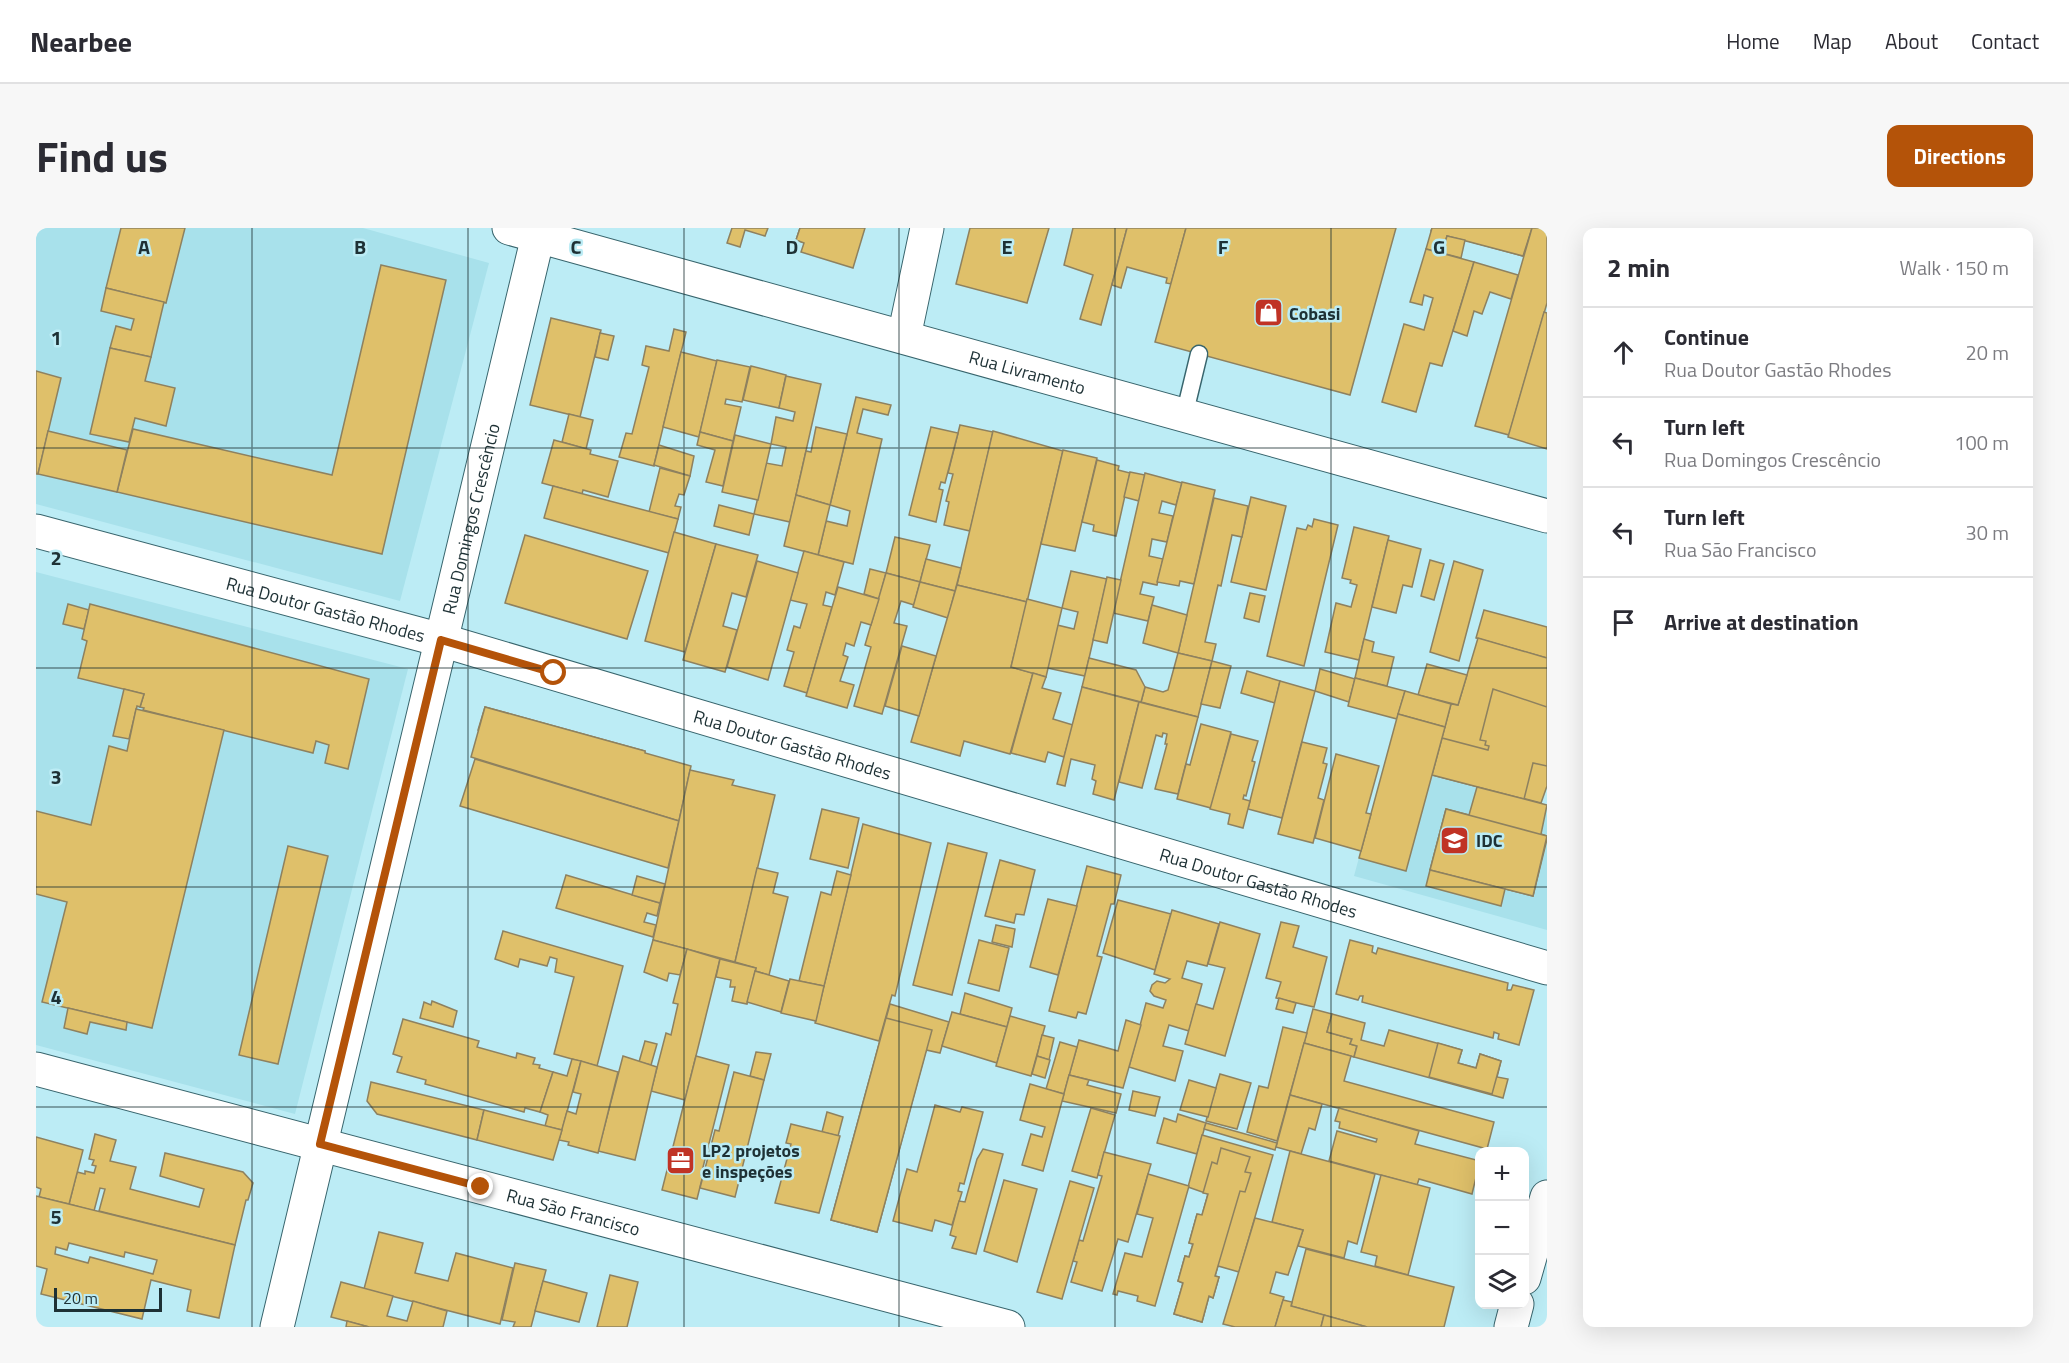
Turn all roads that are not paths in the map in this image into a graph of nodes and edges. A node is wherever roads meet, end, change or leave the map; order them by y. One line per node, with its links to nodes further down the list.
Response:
1 (927, 228): 3 (street)
2 (524, 232): 3 (street, Rua Livramento); 8 (street, Rua Domingos Crescêncio)
3 (904, 337): 5 (street, Rua Livramento)
4 (1199, 354): 5 (lane)
5 (1184, 416): 6 (street, Rua Livramento)
6 (1547, 516)
7 (36, 531): 8 (street, Rua Doutor Gastão Rhodes)
8 (441, 640): 9 (street, Rua Doutor Gastão Rhodes); 11 (street, Rua Domingos Crescêncio)
9 (1547, 968)
10 (36, 1069): 11 (street, Rua São Francisco)
11 (320, 1144): 15 (street, Rua Domingos Crescêncio); 16 (street, Rua São Francisco)
12 (1547, 1197): 13 (street)
13 (1529, 1260)
14 (1516, 1309): 17 (street)
15 (277, 1327)
16 (1008, 1327)
17 (1511, 1327)

